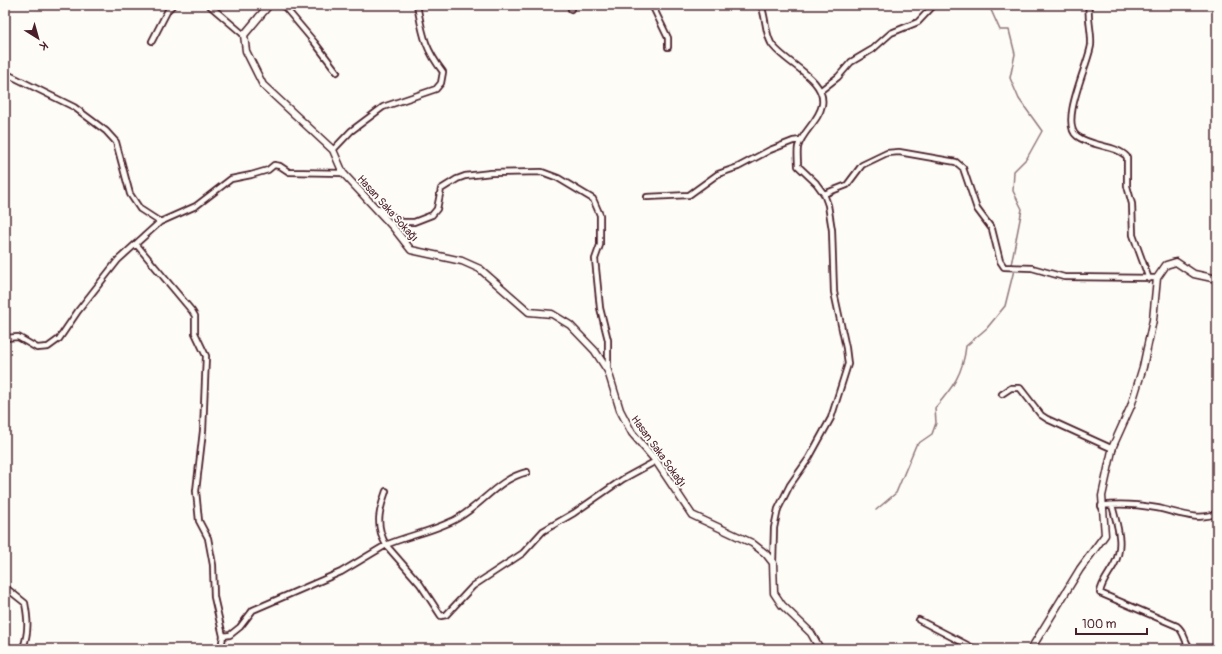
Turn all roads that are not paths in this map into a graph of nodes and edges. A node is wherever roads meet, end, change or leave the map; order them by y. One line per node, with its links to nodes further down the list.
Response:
1 (173, 5): 11 (street)
2 (209, 5): 10 (street)
3 (269, 5): 10 (street)
4 (283, 5): 13 (street)
5 (417, 5): 17 (street)
6 (652, 5): 12 (street)
7 (761, 5): 15 (street)
8 (934, 5): 15 (street)
9 (1089, 5): 25 (street)
10 (244, 35): 17 (street, Hasan Saka Sokağı)
11 (152, 40)
12 (668, 47)
13 (337, 72)
14 (5, 73): 22 (street)
15 (820, 91): 16 (street)
16 (801, 140): 19 (street); 20 (street)
17 (333, 150): 18 (street, Hasan Saka Sokağı)
18 (343, 173): 21 (street, Hasan Saka Sokağı); 22 (street)
19 (824, 194): 25 (street); 38 (street)
20 (647, 197)
21 (373, 206): 28 (street, Hasan Saka Sokağı); 28 (street)
22 (160, 222): 23 (street)
23 (136, 244): 27 (street); 41 (street)
24 (1157, 278): 25 (street); 26 (street); 30 (street)
25 (1149, 279)
26 (1217, 279)
27 (5, 338)
28 (608, 371): 31 (street, Hasan Saka Sokağı)
29 (1002, 394): 30 (street)
30 (1113, 449): 35 (street)
31 (656, 461): 37 (street); 38 (street, Hasan Saka Sokağı)
32 (527, 472): 37 (street)
33 (386, 490): 37 (street)
34 (1112, 505): 35 (street); 36 (street); 47 (street)
35 (1101, 506): 46 (street)
36 (1217, 513)
37 (386, 545): 41 (street)
38 (773, 563): 44 (street)
39 (5, 587): 42 (street)
40 (918, 620): 45 (street)
41 (224, 636): 43 (street)
42 (20, 649)
43 (221, 649)
44 (820, 649)
45 (975, 649)
46 (1031, 649)
47 (1192, 649)

